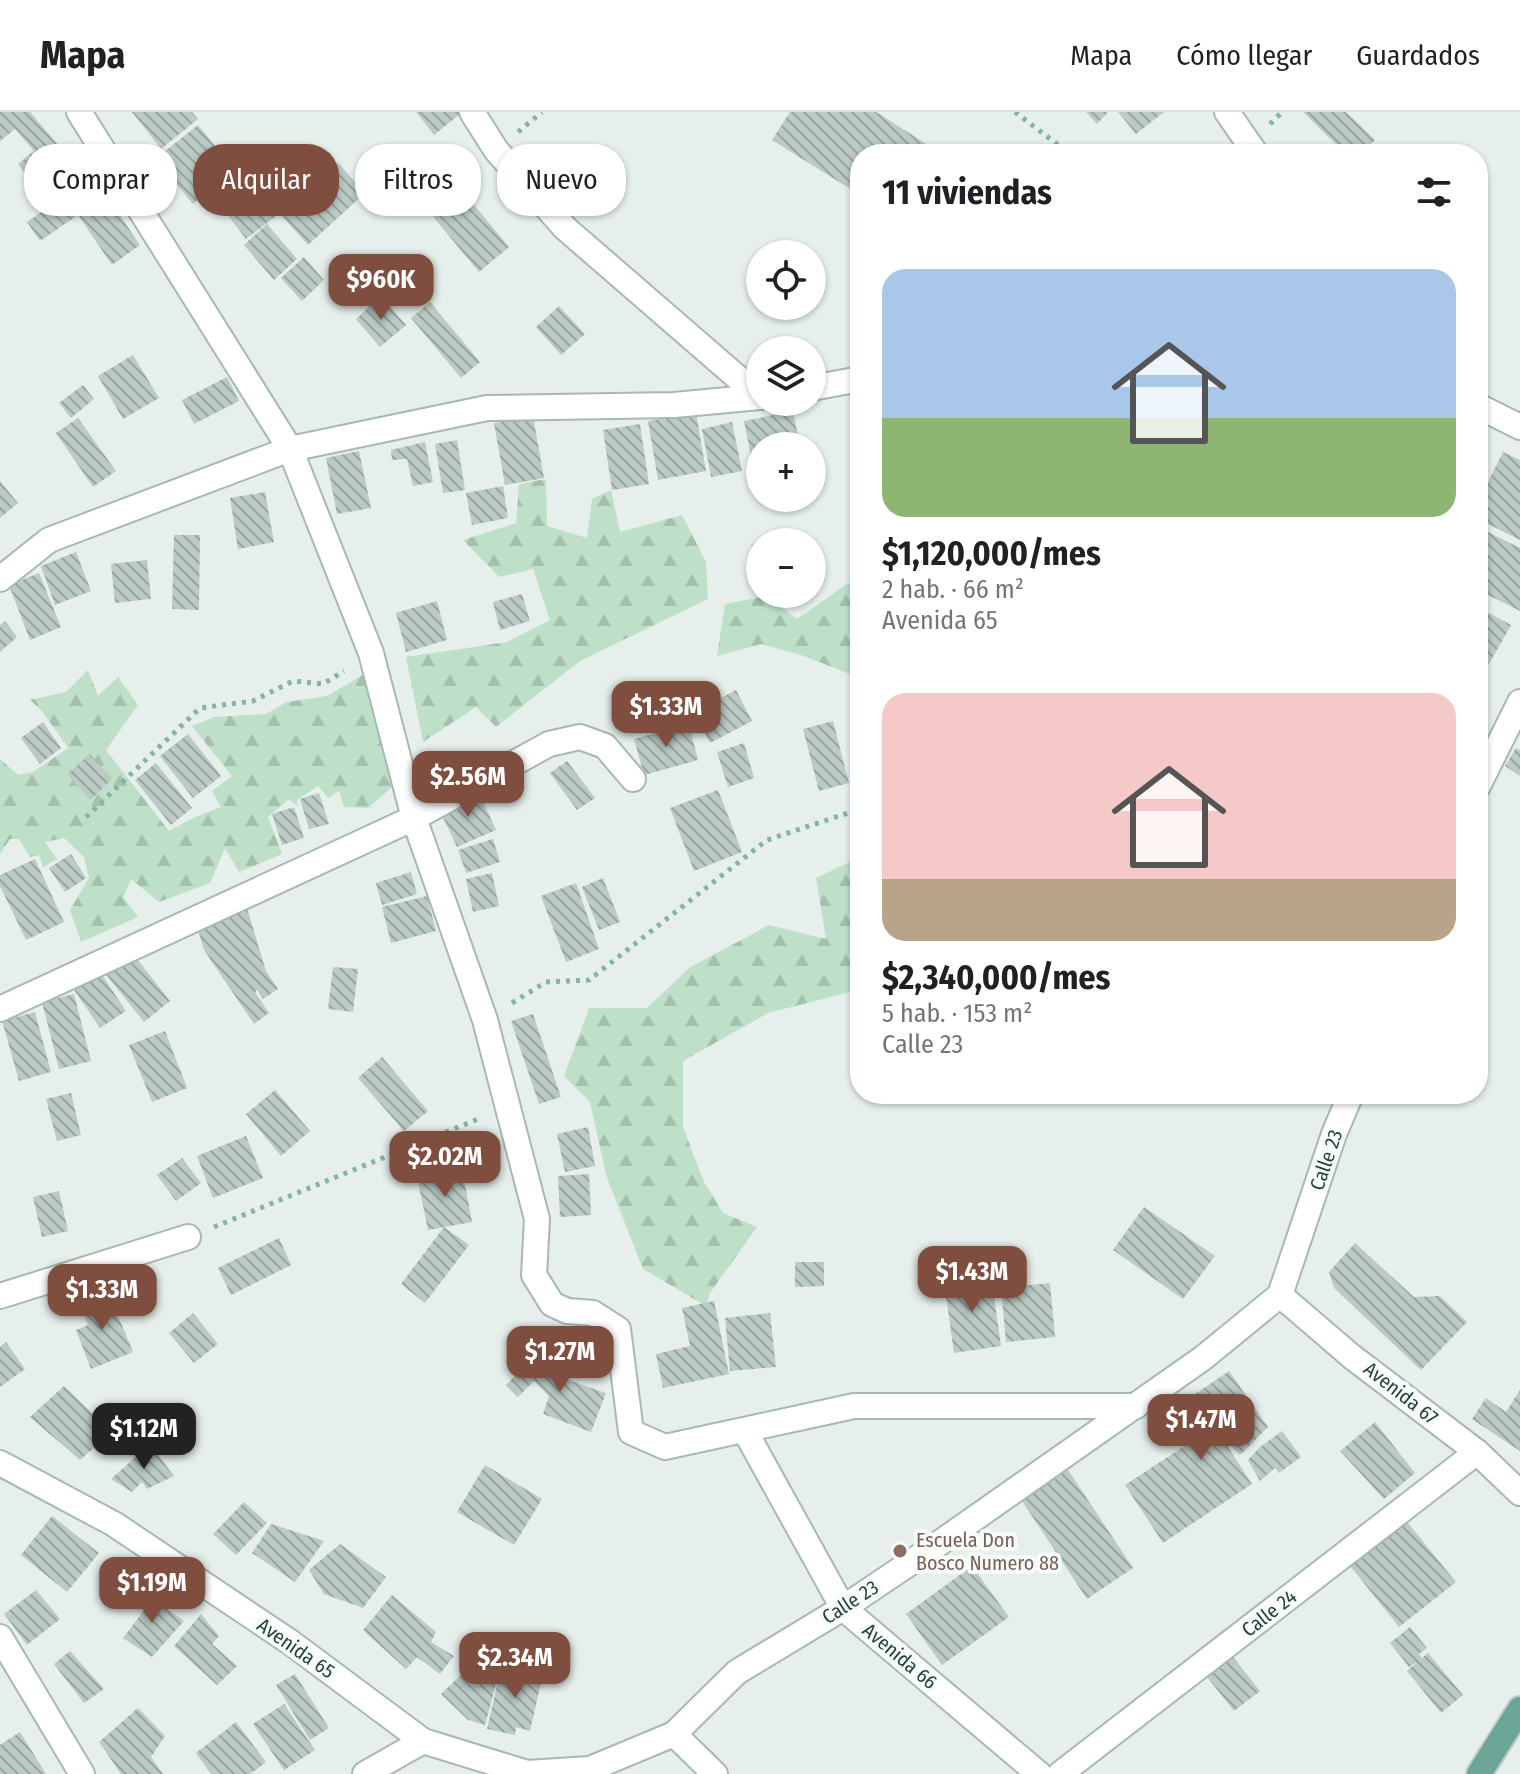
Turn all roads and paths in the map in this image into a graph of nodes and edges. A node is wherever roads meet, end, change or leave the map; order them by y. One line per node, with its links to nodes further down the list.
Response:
1 (79, 112): 13 (street)
2 (472, 112): 8 (street)
3 (1015, 112): 5 (path)
4 (1227, 112): 6 (street)
5 (1057, 144)
6 (1245, 144)
7 (850, 381): 9 (street)
8 (746, 385)
9 (826, 385)
10 (746, 398): 13 (street)
11 (1488, 411): 12 (street)
12 (1520, 427)
13 (290, 449): 14 (street); 15 (street)
14 (0, 579)
15 (371, 653): 20 (path); 21 (street)
16 (1520, 702): 17 (street)
17 (1488, 766)
18 (633, 779): 21 (street)
19 (850, 812): 23 (path)
20 (86, 817)
21 (414, 818): 22 (street); 23 (street)
22 (0, 1009)
23 (485, 1020): 25 (street)
24 (1347, 1104): 27 (street, Calle 23)
25 (509, 1106): 26 (path); 30 (street)
26 (188, 1237): 28 (street)
27 (1280, 1295): 29 (street, Calle 23); 31 (street, Avenida 67)
28 (0, 1296)
29 (1136, 1406): 30 (street); 34 (street, Calle 23)
30 (745, 1431): 34 (street, Avenida 66)
31 (1477, 1452): 33 (street, Avenida 67); 43 (street, Calle 24)
32 (0, 1463): 38 (street, Avenida 65)
33 (1520, 1493)
34 (843, 1608): 37 (street, Calle 23); 42 (street, Avenida 66)
35 (0, 1637): 39 (street)
36 (1520, 1709): 44 (main road)
37 (674, 1734): 38 (street, Calle 23); 41 (street)
38 (423, 1741): 40 (street)
39 (82, 1774)
40 (365, 1774)
41 (715, 1774)
42 (1039, 1774)
43 (1060, 1774)
44 (1479, 1774)

